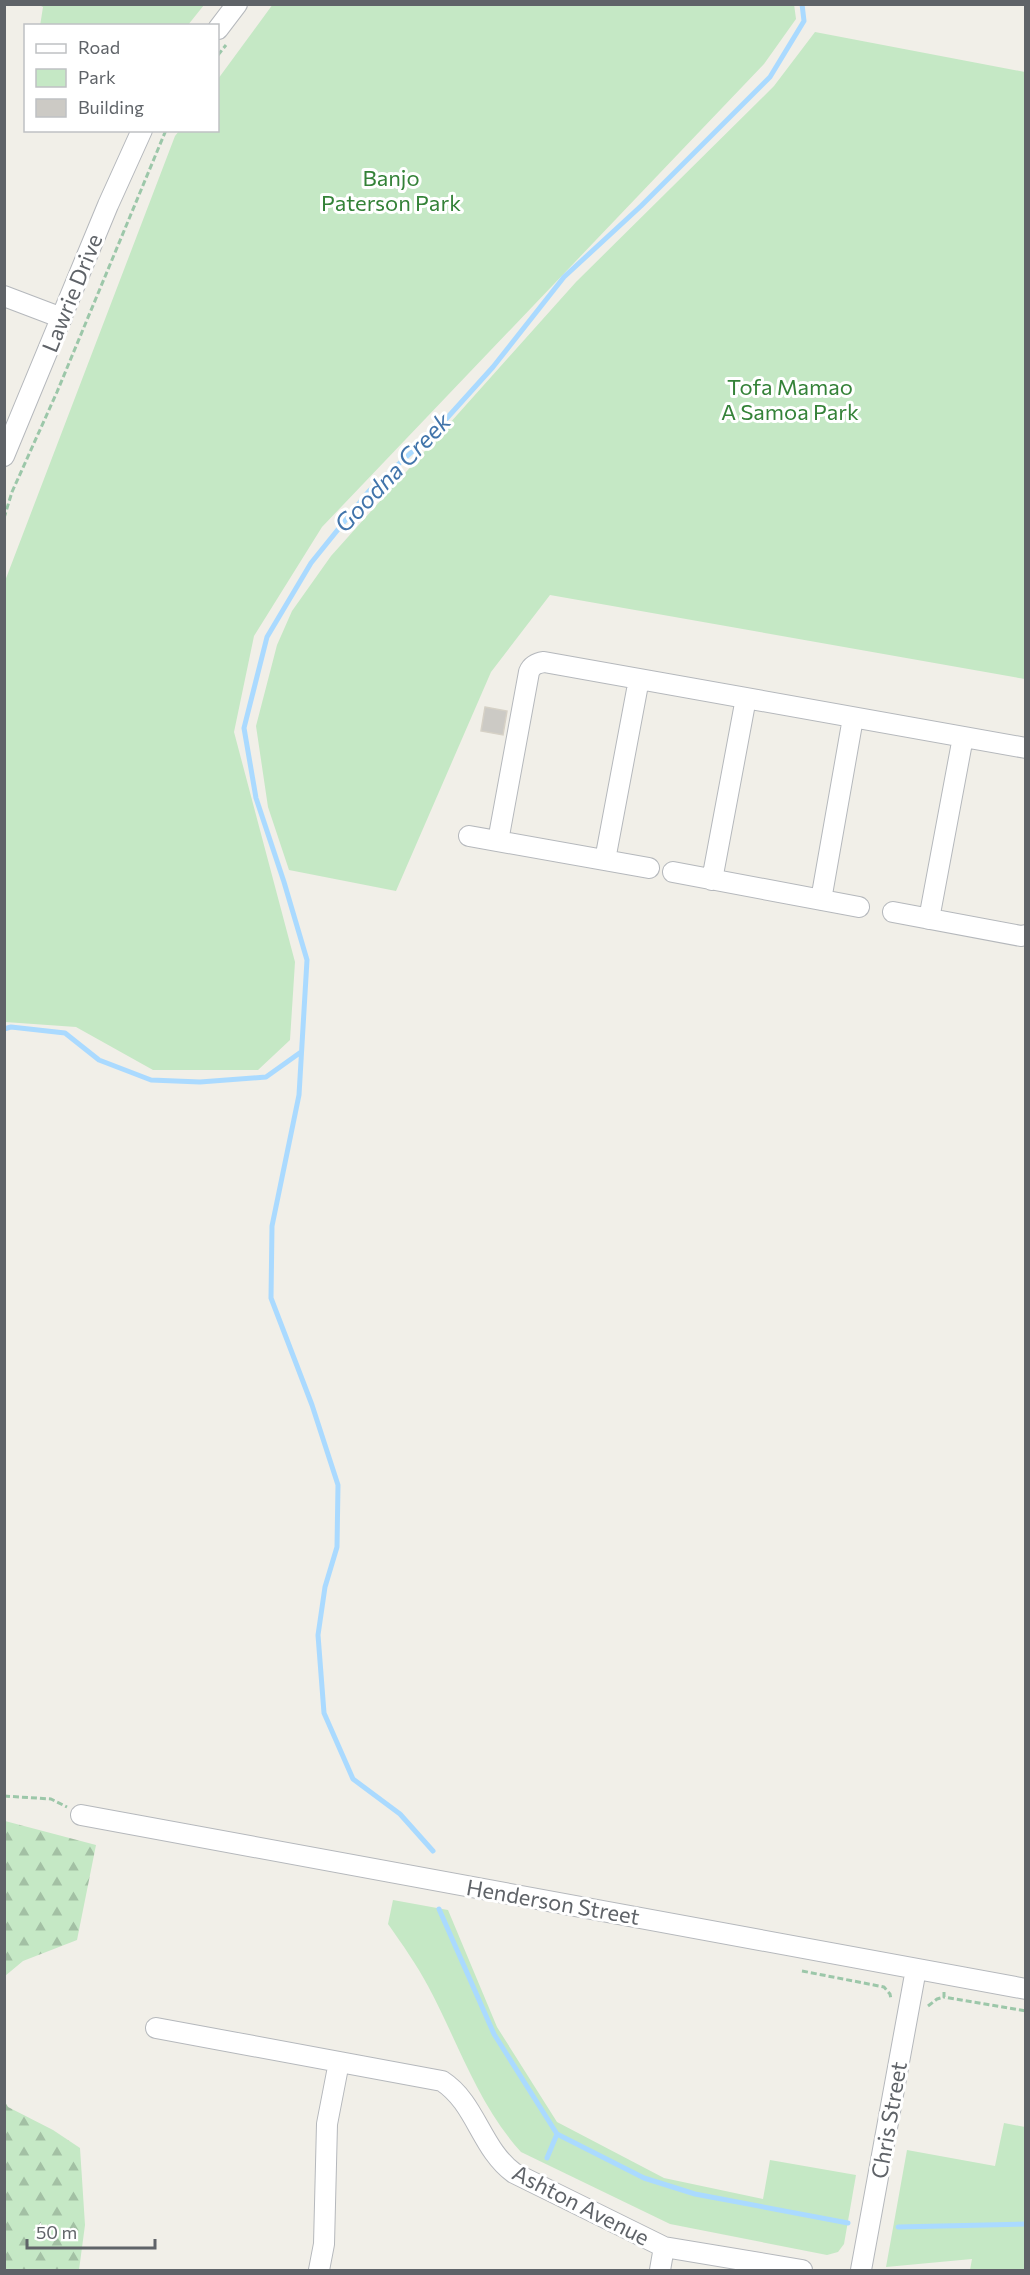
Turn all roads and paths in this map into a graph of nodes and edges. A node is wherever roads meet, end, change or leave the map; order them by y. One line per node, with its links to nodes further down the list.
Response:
1 (237, 4): 2 (street)
2 (219, 28)
3 (141, 132): 6 (street, Lawrie Drive)
4 (165, 132): 8 (path)
5 (4, 296): 6 (street)
6 (62, 318): 7 (street, Lawrie Drive)
7 (4, 456)
8 (4, 518)
9 (639, 679): 10 (street); 15 (street); 16 (street)
10 (747, 698): 11 (street); 19 (street)
11 (853, 718): 12 (street); 20 (street)
12 (963, 737): 13 (street); 23 (street)
13 (1026, 748)
14 (469, 836): 15 (street)
15 (498, 842): 16 (street)
16 (605, 860): 17 (street)
17 (649, 868)
18 (673, 873): 19 (street)
19 (712, 880): 20 (street)
20 (821, 900): 21 (street)
21 (859, 907)
22 (893, 912): 23 (street)
23 (928, 919): 24 (street)
24 (1026, 935)
25 (4, 1796): 26 (path)
26 (81, 1815): 27 (street, Henderson Street)
27 (916, 1970): 28 (street, Henderson Street); 37 (street, Chris Street)
28 (1026, 1989)
29 (944, 1997): 30 (path)
30 (926, 2010)
31 (156, 2028): 32 (street, Ashton Avenue)
32 (339, 2062): 33 (street, Ashton Avenue); 34 (street)
33 (664, 2247): 35 (street); 36 (street, Ashton Avenue)
34 (320, 2271)
35 (660, 2271)
36 (802, 2271)
37 (861, 2271)

